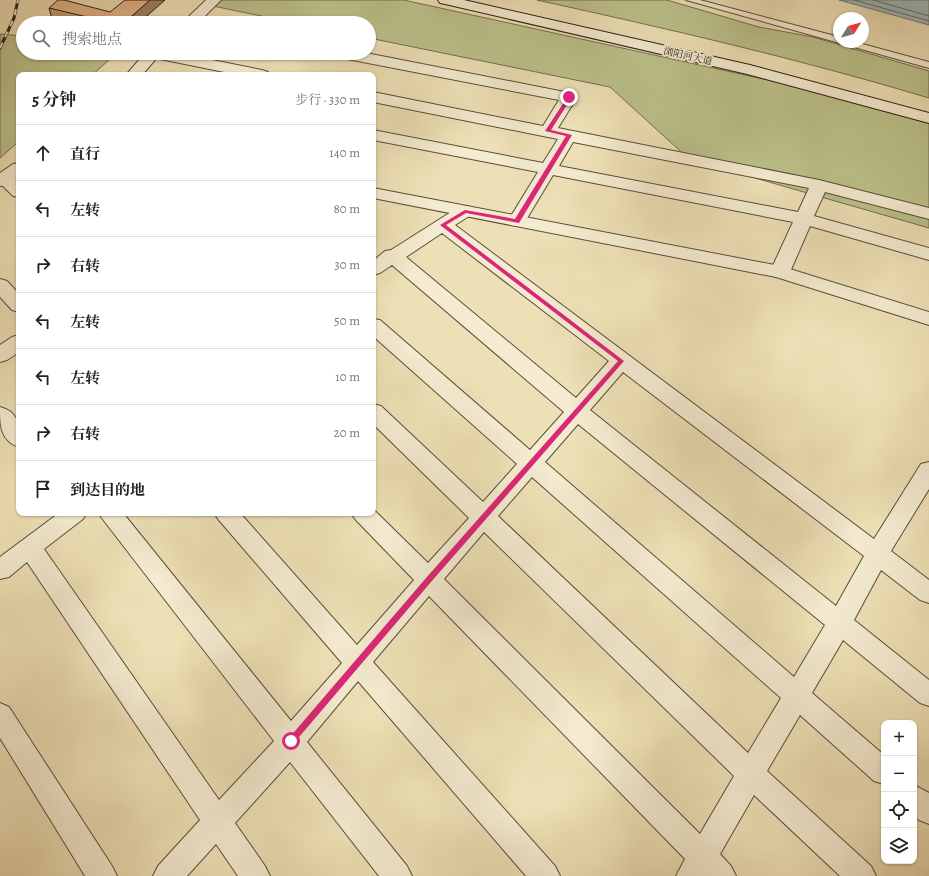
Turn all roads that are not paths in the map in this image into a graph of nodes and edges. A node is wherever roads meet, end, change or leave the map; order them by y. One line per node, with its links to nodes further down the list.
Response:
1 (214, 0): 5 (street)
2 (445, 0): 16 (street, 浏阳河大道)
3 (502, 0): 15 (street, 浏阳河大道)
4 (690, 0): 6 (lane)
5 (197, 16)
6 (833, 38)
7 (867, 48): 11 (lane)
8 (148, 60): 12 (street)
9 (188, 60): 13 (street)
10 (359, 60): 17 (street)
11 (929, 65)
12 (137, 72)
13 (247, 72)
14 (376, 98): 17 (street)
15 (929, 108)
16 (929, 118)
17 (548, 131): 18 (street)
18 (569, 135): 20 (street); 22 (street)
19 (376, 136): 20 (street)
20 (548, 169): 27 (street); 28 (street)
21 (8, 176): 23 (street)
22 (819, 185): 26 (street); 27 (street)
23 (16, 188)
24 (376, 194): 25 (street)
25 (465, 211): 28 (street); 29 (street)
26 (929, 214)
27 (804, 219): 30 (street); 33 (street)
28 (517, 221): 33 (street)
29 (443, 225): 31 (street); 40 (street)
30 (929, 254)
31 (392, 256): 32 (street); 41 (street)
32 (376, 267)
33 (780, 272): 36 (street)
34 (0, 285): 35 (street)
35 (16, 303)
36 (929, 319)
37 (376, 328): 45 (street)
38 (16, 344): 39 (street)
39 (0, 355)
40 (621, 361): 41 (street); 53 (street)
41 (577, 411): 45 (street); 57 (street)
42 (0, 414): 44 (street)
43 (376, 414): 51 (street)
44 (16, 435)
45 (530, 463): 51 (street); 60 (street)
46 (929, 470): 53 (street)
47 (71, 516): 52 (street)
48 (112, 516): 62 (street)
49 (229, 516): 58 (street)
50 (366, 516): 55 (street)
51 (484, 516): 55 (street); 64 (street)
52 (30, 547): 54 (street); 67 (street)
53 (877, 554): 56 (street); 57 (street)
54 (2, 564)
55 (428, 580): 58 (street); 68 (street)
56 (929, 593)
57 (840, 622): 59 (street); 60 (street)
58 (357, 662): 62 (street); 73 (street)
59 (929, 695)
60 (797, 696): 63 (street); 64 (street)
61 (0, 715): 69 (street)
62 (291, 741): 67 (street); 72 (street)
63 (881, 769)
64 (751, 774): 68 (street); 75 (street)
65 (917, 801): 66 (street)
66 (929, 811)
67 (217, 822): 70 (street); 71 (street)
68 (697, 867): 74 (street)
69 (102, 876)
70 (168, 876)
71 (255, 876)
72 (397, 876)
73 (545, 876)
74 (721, 876)
75 (861, 876)

